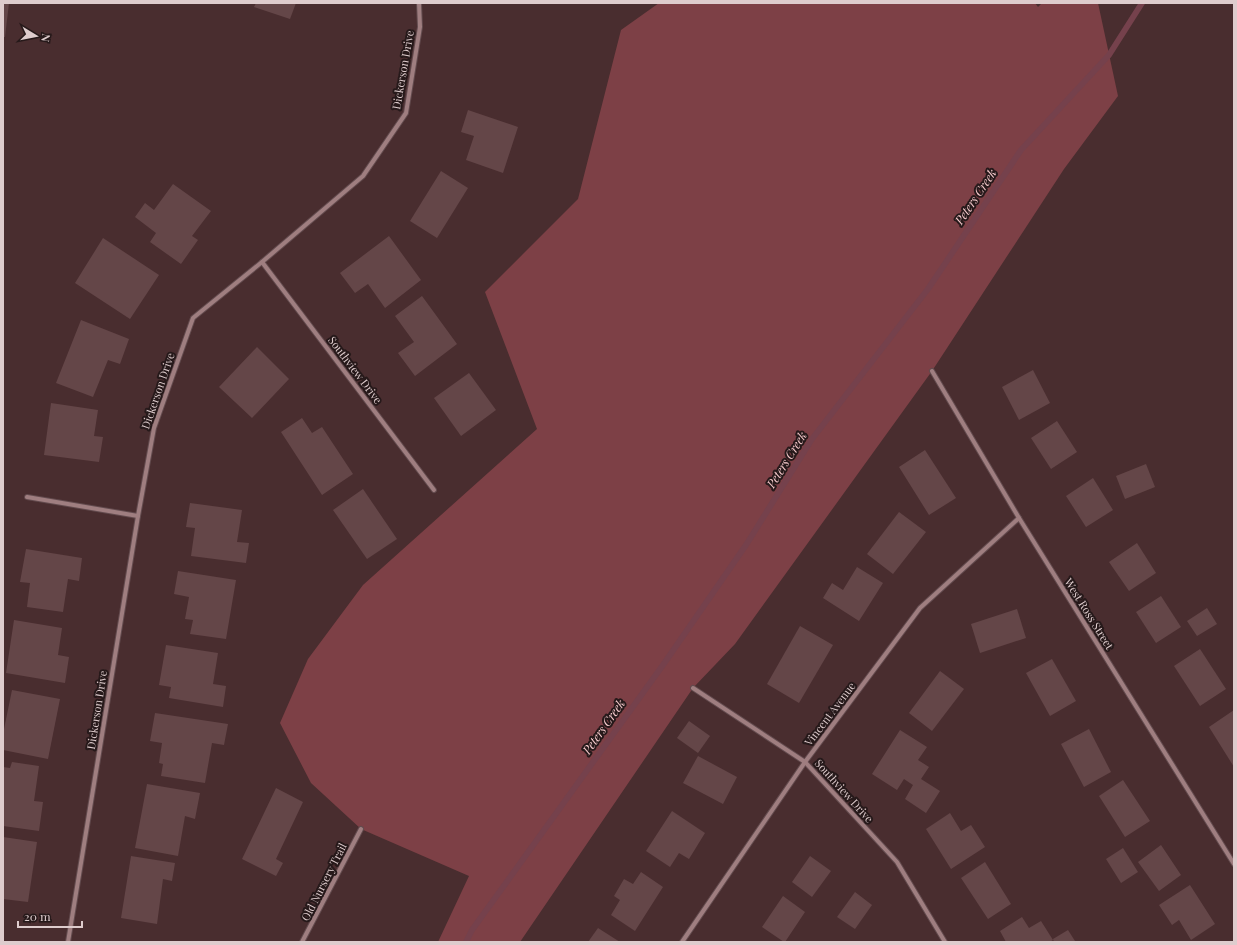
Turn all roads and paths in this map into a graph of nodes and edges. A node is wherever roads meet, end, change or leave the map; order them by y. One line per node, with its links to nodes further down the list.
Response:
1 (419, 3): 2 (street, Dickerson Drive)
2 (262, 262): 4 (street, Southview Drive); 6 (street, Dickerson Drive)
3 (932, 371): 7 (street, West Ross Street)
4 (434, 490)
5 (27, 497): 6 (street)
6 (138, 516): 12 (street, Dickerson Drive)
7 (1019, 518): 9 (street, Vincent Avenue); 11 (street, West Ross Street)
8 (693, 688): 9 (street, Southview Drive)
9 (805, 762): 14 (street, Vincent Avenue); 15 (street, Southview Drive)
10 (361, 829): 13 (street, Old Nursery Trail)
11 (1234, 864)
12 (68, 942)
13 (302, 942)
14 (682, 942)
15 (946, 942)

